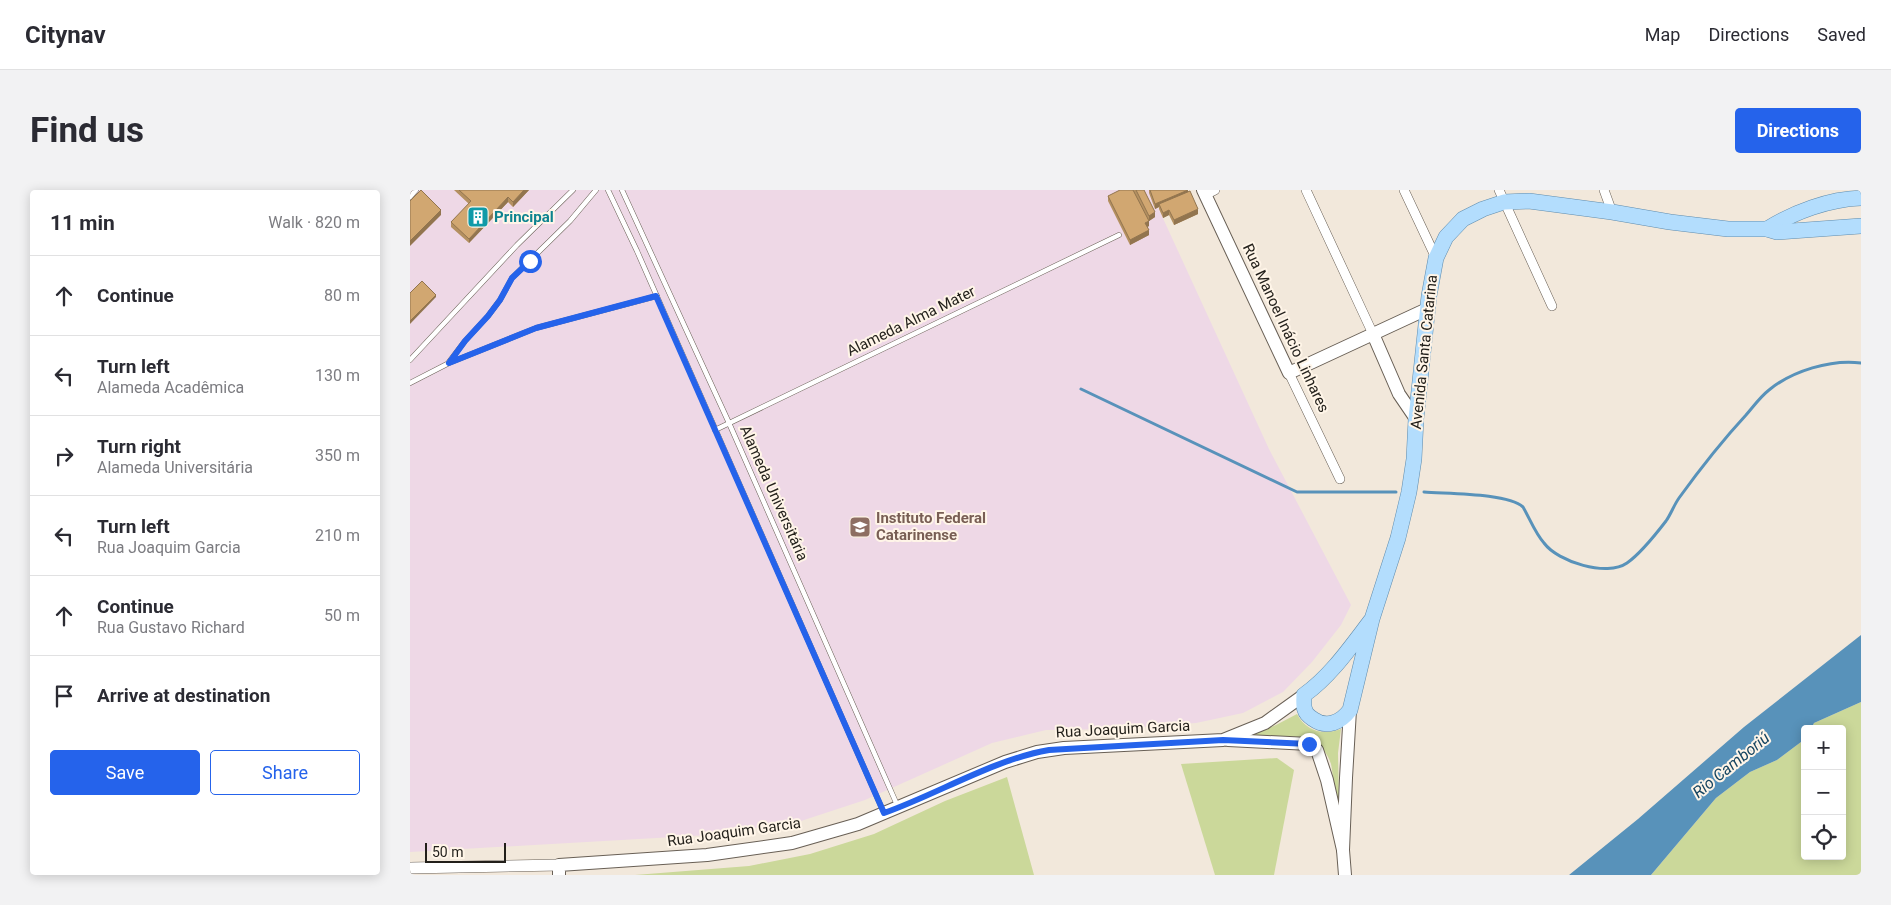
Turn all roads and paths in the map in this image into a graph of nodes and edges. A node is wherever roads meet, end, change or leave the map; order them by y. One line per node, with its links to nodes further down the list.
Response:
1 (416, 190): 11 (lane)
2 (573, 190): 24 (lane)
3 (596, 190): 26 (lane)
4 (608, 190): 20 (lane, Alameda Universitária)
5 (622, 190): 30 (lane, Alameda Universitária)
6 (1306, 190): 23 (street)
7 (1404, 190): 19 (street)
8 (1604, 190): 14 (street)
9 (1208, 192): 27 (main road, Rua Manoel Inácio Linhares)
10 (1502, 196): 14 (main road, Avenida Santa Catarina); 19 (main road, Avenida Santa Catarina); 21 (street)
11 (410, 197)
12 (1861, 198): 13 (main road, Avenida Santa Catarina)
13 (1834, 202): 16 (main road, Avenida Santa Catarina); 17 (main road)
14 (1612, 212): 16 (main road, Avenida Santa Catarina)
15 (1861, 226): 17 (main road, Avenida Santa Catarina)
16 (1768, 229): 17 (main road, Avenida Santa Catarina)
17 (1837, 229)
18 (1119, 235): 30 (lane, Alameda Alma Mater)
19 (1436, 258): 22 (main road, Avenida Santa Catarina)
20 (656, 296): 26 (lane); 31 (lane, Alameda Universitária)
21 (1552, 306)
22 (1427, 308): 23 (main road); 29 (main road, Avenida Santa Catarina)
23 (1373, 334): 27 (main road); 29 (main road)
24 (412, 354): 25 (lane)
25 (410, 360)
26 (449, 363): 28 (lane)
27 (1289, 373): 32 (street, Rua Manoel Inácio Linhares)
28 (410, 383)
29 (1416, 419): 33 (main road, Avenida Santa Catarina)
30 (729, 423): 31 (lane, Alameda Alma Mater); 37 (lane, Alameda Universitária)
31 (715, 430): 38 (lane, Alameda Universitária)
32 (1340, 479)
33 (1372, 620): 34 (main road, Avenida Santa Catarina); 35 (main road, Avenida Santa Catarina)
34 (1304, 694): 35 (main road); 36 (main road, Rua Joaquim Garcia)
35 (1350, 710): 39 (main road)
36 (1223, 740): 37 (main road, Rua Joaquim Garcia); 39 (main road)
37 (899, 808): 38 (main road, Rua Joaquim Garcia)
38 (884, 813): 41 (main road, Rua Joaquim Garcia)
39 (1343, 850): 42 (main road)
40 (410, 868): 41 (street, Rua Joaquim Garcia)
41 (559, 870)
42 (1345, 871)

